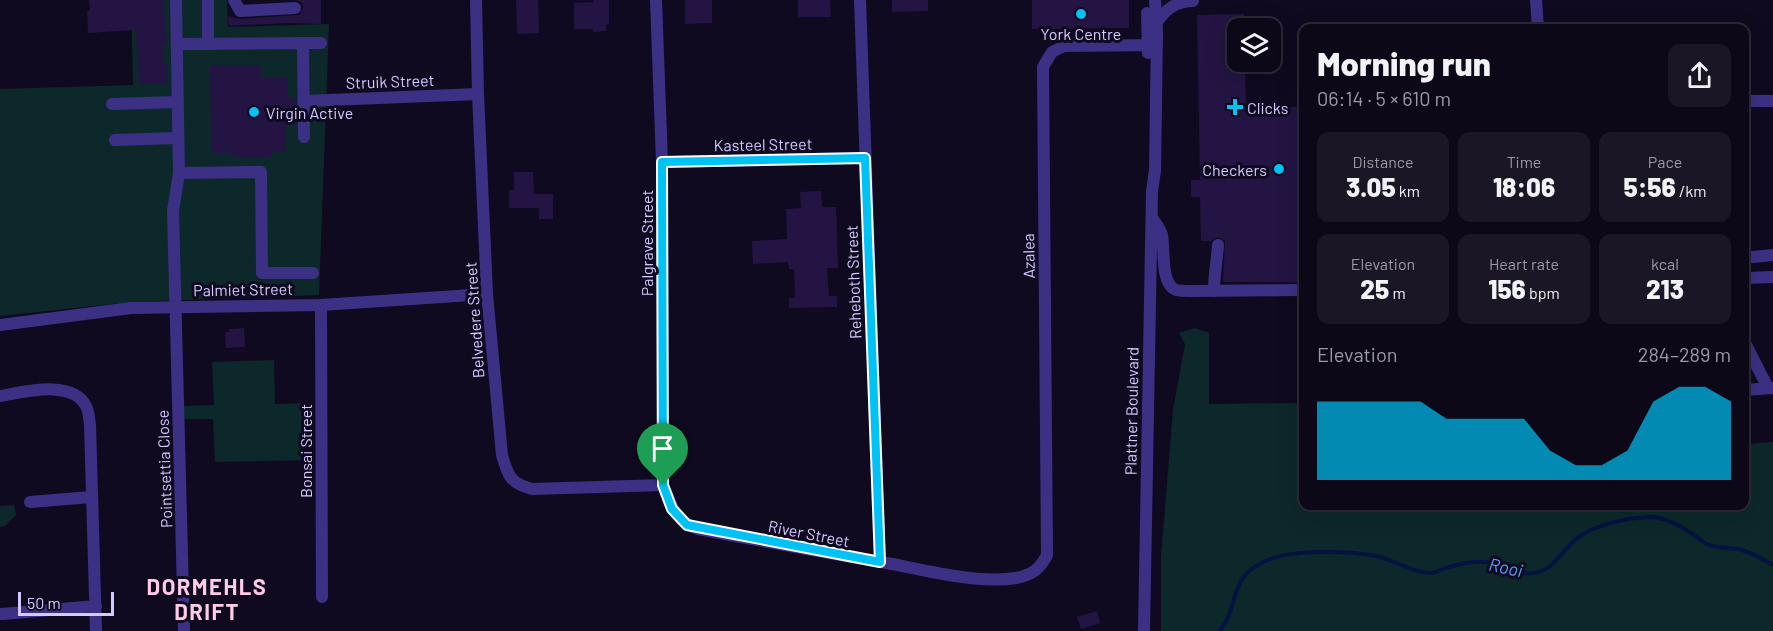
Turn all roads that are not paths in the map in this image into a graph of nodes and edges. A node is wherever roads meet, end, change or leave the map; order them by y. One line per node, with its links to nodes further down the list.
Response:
1 (176, 0): 16 (street, Pointsettia Close)
2 (208, 0): 17 (street)
3 (234, 0): 11 (street)
4 (476, 0): 19 (street, Belvedere Street)
5 (656, 0): 29 (street, Palgrave Street)
6 (860, 0): 28 (street, Reheboth Street)
7 (1147, 0): 18 (street, Plattner Boulevard)
8 (1155, 0): 12 (street, Plattner Boulevard)
9 (1192, 0): 12 (street)
10 (1536, 0): 13 (street)
11 (295, 8)
12 (1156, 24): 18 (street, Plattner Boulevard)
13 (1538, 24)
14 (303, 43): 15 (street); 17 (street); 20 (street)
15 (321, 43)
16 (178, 44): 17 (street); 23 (street, Pointsettia Close)
17 (208, 44)
18 (1152, 44): 31 (street, Plattner Boulevard); 52 (street, Azalea)
19 (478, 94): 20 (street, Struik Street); 40 (street, Belvedere Street)
20 (304, 101): 25 (street)
21 (1749, 101): 22 (street)
22 (1773, 101)
23 (177, 102): 24 (street); 26 (street, Pointsettia Close)
24 (112, 104)
25 (304, 137)
26 (177, 138): 27 (street); 30 (street, Pointsettia Close)
27 (115, 140)
28 (865, 158): 29 (street, Kasteel Street); 51 (street, Reheboth Street)
29 (662, 162): 48 (street, Palgrave Street)
30 (179, 173): 35 (street); 42 (street, Pointsettia Close)
31 (1152, 218): 39 (street); 58 (street, Plattner Boulevard)
32 (1218, 245): 39 (street)
33 (1773, 255): 34 (street)
34 (1749, 257)
35 (314, 273)
36 (1773, 277): 37 (street)
37 (1749, 278)
38 (1299, 290): 39 (street)
39 (1215, 291)
40 (487, 294): 41 (street, Palmiet Street); 48 (street, Belvedere Street)
41 (321, 305): 42 (street, Palmiet Street); 53 (street, Bonsai Street)
42 (174, 307): 43 (street, Palmiet Street); 57 (street, Pointsettia Close)
43 (0, 324)
44 (1749, 350): 45 (street)
45 (1771, 388): 46 (street)
46 (1749, 390)
47 (0, 396): 49 (street)
48 (663, 485): 51 (street, River Street)
49 (91, 497): 50 (street); 54 (street)
50 (30, 502)
51 (880, 562): 52 (street, River Street)
52 (1041, 567)
53 (322, 597)
54 (96, 606): 55 (street); 56 (street)
55 (2, 614)
56 (96, 631)
57 (184, 631)
58 (1144, 631)

